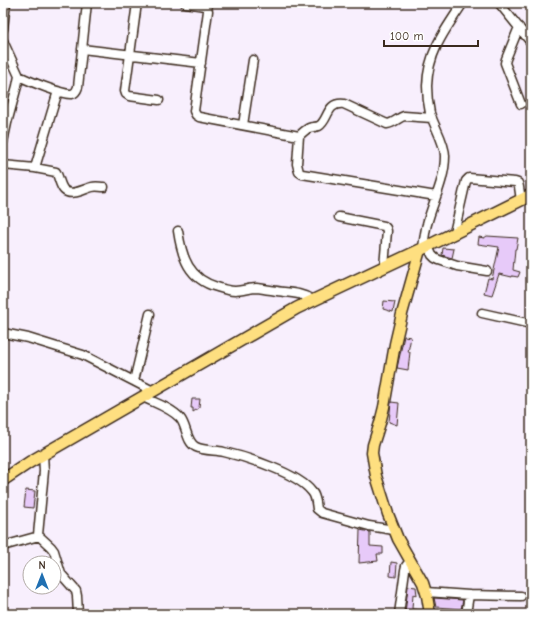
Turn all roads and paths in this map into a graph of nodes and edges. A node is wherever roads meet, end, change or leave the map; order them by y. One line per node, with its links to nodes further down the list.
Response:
1 (6, 3): 8 (street)
2 (87, 3): 11 (street)
3 (137, 3): 12 (street)
4 (184, 3): 14 (street)
5 (463, 3): 19 (street)
6 (500, 3): 7 (street)
7 (519, 27): 10 (street); 18 (street)
8 (3, 29)
9 (3, 41): 15 (street)
10 (531, 41)
11 (82, 49): 12 (street); 16 (street)
12 (130, 55): 14 (street); 17 (street)
13 (253, 60): 20 (street)
14 (201, 63): 20 (street)
15 (19, 76): 16 (street); 22 (street)
16 (58, 91): 24 (street)
17 (160, 100)
18 (521, 104)
19 (432, 118): 21 (street); 26 (street)
20 (243, 125): 21 (street)
21 (299, 136): 26 (street)
22 (3, 142)
23 (3, 164): 24 (street)
24 (35, 168): 25 (street)
25 (104, 188)
26 (436, 196): 31 (street)
27 (526, 198): 30 (highway); 30 (street)
28 (339, 217): 32 (street)
29 (178, 231): 34 (street)
30 (454, 233): 31 (highway)
31 (424, 248): 32 (highway); 33 (street); 43 (main road)
32 (384, 267): 34 (highway)
33 (486, 272)
34 (313, 300): 40 (highway)
35 (482, 313): 37 (street)
36 (150, 314): 39 (street)
37 (531, 324)
38 (3, 333): 39 (street)
39 (134, 381): 40 (street)
40 (148, 394): 41 (highway); 43 (street)
41 (43, 454): 42 (highway); 44 (street)
42 (3, 480)
43 (394, 530): 46 (main road)
44 (39, 536): 45 (street); 50 (street)
45 (3, 546)
46 (410, 561): 47 (main road); 51 (street)
47 (426, 592): 48 (street); 52 (main road)
48 (469, 595): 49 (street); 53 (street)
49 (521, 596)
50 (78, 614)
51 (399, 614)
52 (430, 614)
53 (466, 614)

